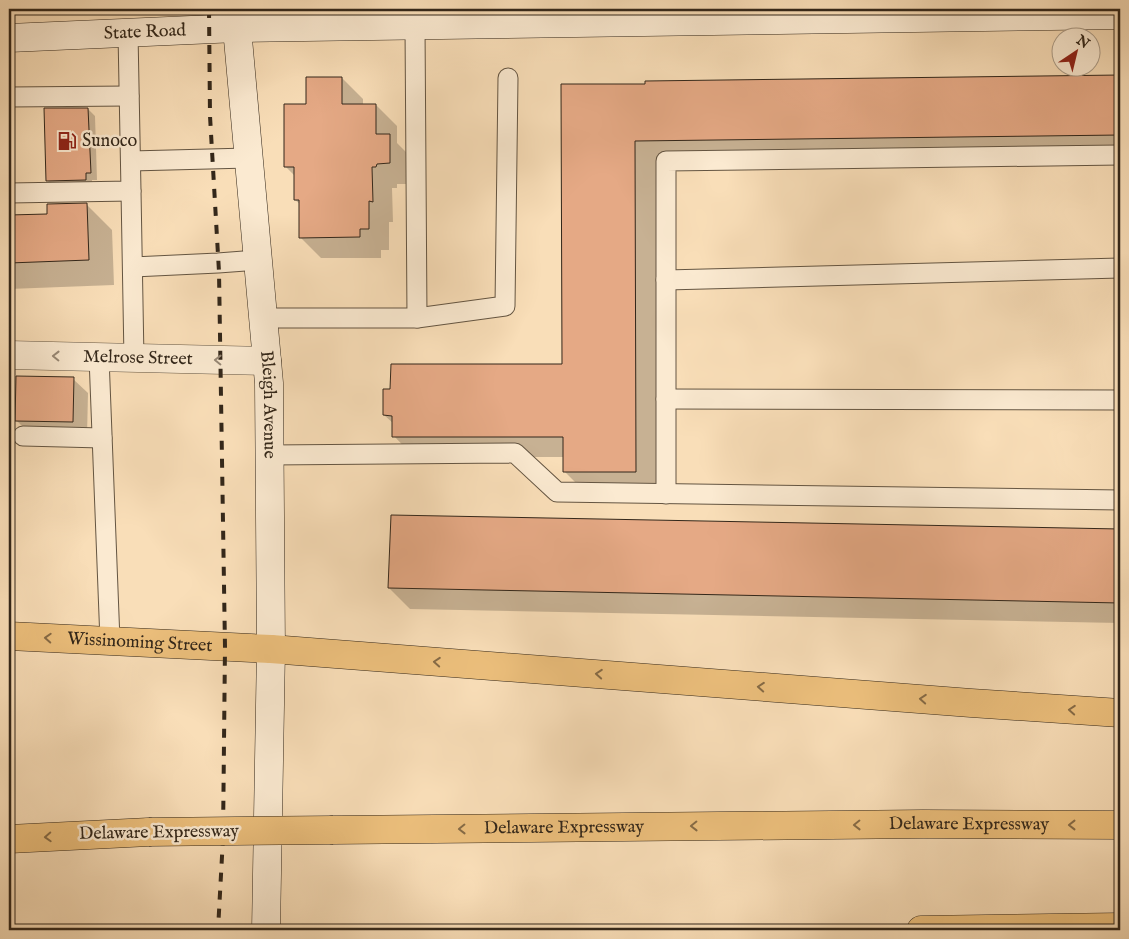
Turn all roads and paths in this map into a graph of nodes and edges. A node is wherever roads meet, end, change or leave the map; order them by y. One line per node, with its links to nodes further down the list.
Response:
1 (1006, 13): 2 (main road, State Road); 3 (main road, State Road)
2 (1119, 13)
3 (786, 15): 5 (main road, State Road)
4 (235, 18): 5 (main road, State Road); 6 (main road, State Road); 12 (main road, Bleigh Avenue)
5 (431, 20): 21 (lane)
6 (128, 33): 7 (main road, State Road); 9 (lane)
7 (9, 38)
8 (508, 78): 21 (lane)
9 (129, 96): 10 (lane); 13 (lane)
10 (9, 97)
11 (1120, 155): 19 (lane)
12 (248, 158): 13 (lane); 16 (main road, Bleigh Avenue)
13 (131, 161): 14 (lane)
14 (131, 191): 15 (lane); 17 (lane)
15 (9, 193)
16 (258, 260): 17 (lane); 20 (main road, Bleigh Avenue)
17 (133, 267): 24 (lane)
18 (1120, 268): 19 (lane)
19 (666, 280): 26 (lane)
20 (263, 318): 21 (lane); 25 (main road, Bleigh Avenue)
21 (417, 318)
22 (9, 355): 23 (main road, Melrose Street, one-way to 22)
23 (100, 357): 24 (main road, Melrose Street); 29 (lane)
24 (134, 358): 25 (main road, Melrose Street, one-way to 24)
25 (267, 361): 30 (main road, Bleigh Avenue)
26 (666, 399): 27 (lane); 31 (lane)
27 (1120, 400)
28 (23, 436): 29 (lane)
29 (102, 438): 34 (lane)
30 (270, 455): 31 (lane); 35 (main road, Bleigh Avenue)
31 (666, 494): 32 (lane)
32 (1120, 500)
33 (9, 636): 34 (main road, Wissinoming Street, one-way to 33)
34 (110, 641): 35 (main road, Wissinoming Street)
35 (271, 649): 36 (main road, Wissinoming Street, one-way to 35); 40 (main road, Bleigh Avenue)
36 (1120, 713)
37 (1120, 825): 38 (main road, Delaware Expressway, one-way to 38, bridge)
38 (9, 839)
39 (1120, 928): 41 (main road)
40 (266, 930)
41 (921, 930)

